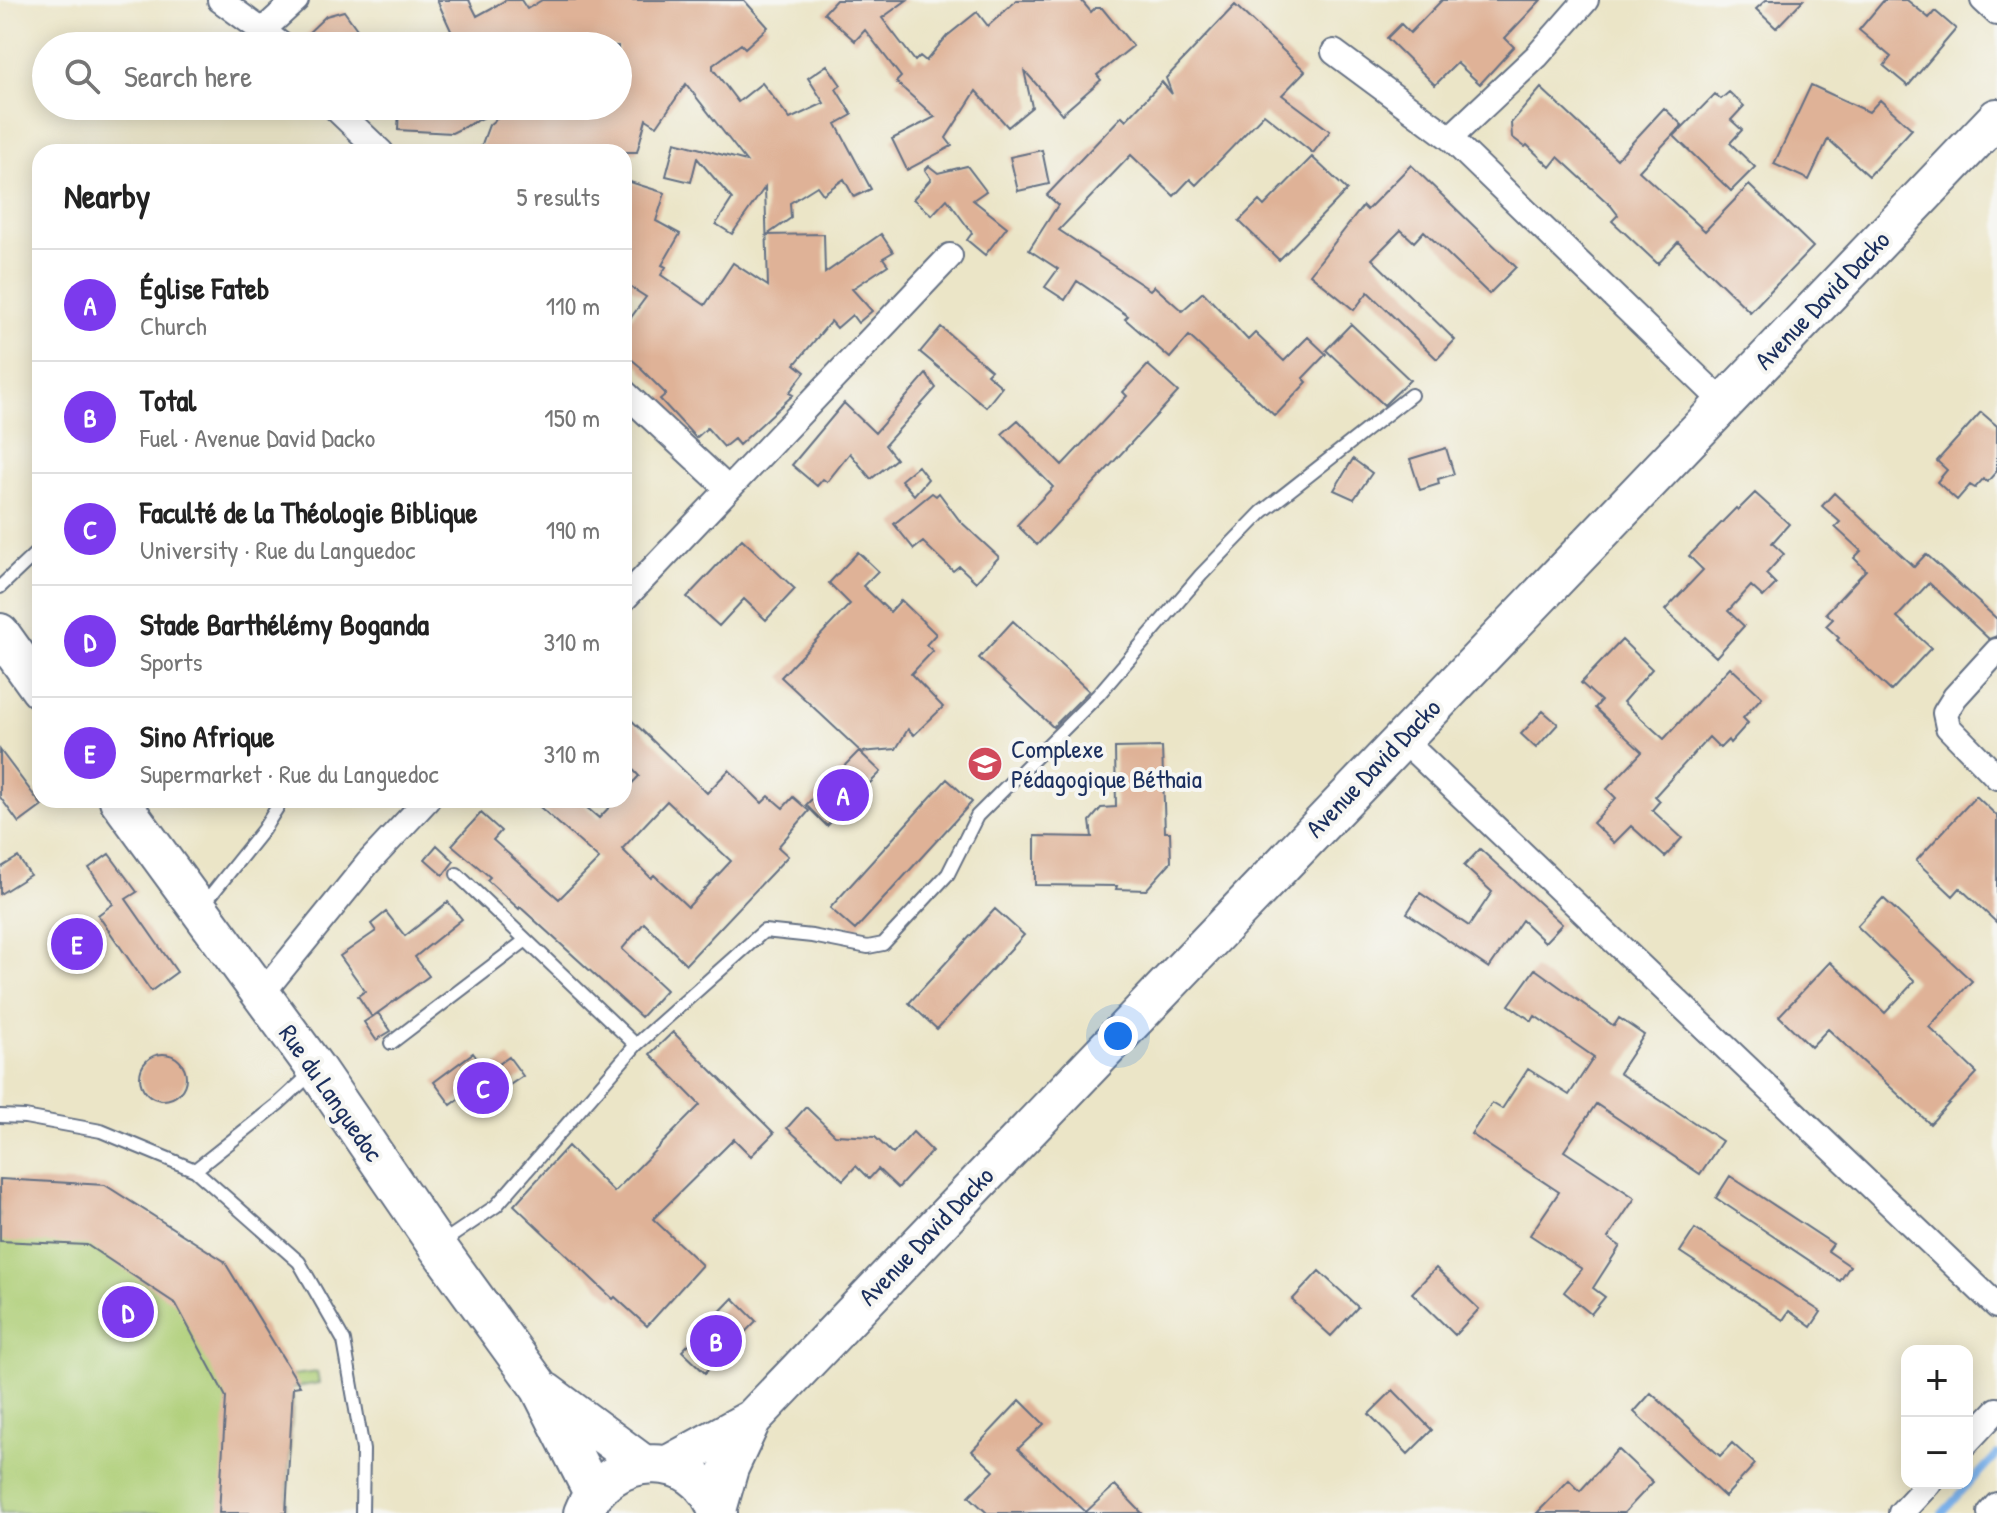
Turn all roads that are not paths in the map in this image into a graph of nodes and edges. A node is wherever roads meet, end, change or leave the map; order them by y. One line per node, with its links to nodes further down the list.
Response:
1 (220, 0): 6 (street)
2 (296, 0): 6 (street)
3 (1586, 0): 10 (street)
4 (1983, 0): 5 (street)
5 (1997, 13)
6 (261, 32)
7 (1334, 52): 10 (street)
8 (1997, 118): 15 (main road, Avenue David Dacko)
9 (348, 120): 11 (street)
10 (1450, 138): 15 (street)
11 (373, 144)
12 (950, 256): 16 (street)
13 (1411, 395): 33 (lane)
14 (632, 399): 16 (street)
15 (1724, 403): 23 (main road, Avenue David Dacko)
16 (728, 489): 19 (street)
17 (32, 557): 18 (lane)
18 (0, 587)
19 (632, 591)
20 (0, 633): 22 (main road)
21 (1997, 651): 24 (street)
22 (32, 678)
23 (1401, 738): 38 (street); 41 (main road, Avenue David Dacko)
24 (1997, 777)
25 (125, 808): 29 (main road, Rue du Languedoc)
26 (277, 808): 29 (lane)
27 (420, 808): 31 (street)
28 (457, 874): 30 (lane)
29 (198, 910): 31 (main road, Rue du Languedoc)
30 (526, 940): 32 (lane); 33 (lane)
31 (261, 995): 34 (main road, Rue du Languedoc)
32 (391, 1043)
33 (636, 1045): 37 (lane)
34 (316, 1069): 36 (lane); 37 (main road, Rue du Languedoc)
35 (0, 1116): 36 (lane)
36 (195, 1170): 48 (lane)
37 (437, 1246): 39 (main road, Rue du Languedoc)
38 (1997, 1306)
39 (540, 1388): 43 (main road, Rue du Languedoc); 45 (main road, Rue du Languedoc)
40 (1997, 1410): 42 (street)
41 (752, 1419): 43 (main road, Avenue David Dacko); 47 (main road, Avenue David Dacko)
42 (1973, 1436)
43 (656, 1465): 45 (main road, Avenue David Dacko); 47 (main road, Rue du Languedoc)
44 (1923, 1489): 49 (street)
45 (588, 1503)
46 (1997, 1505): 50 (street)
47 (718, 1511)
48 (362, 1513)
49 (1901, 1513)
50 (1990, 1513)

